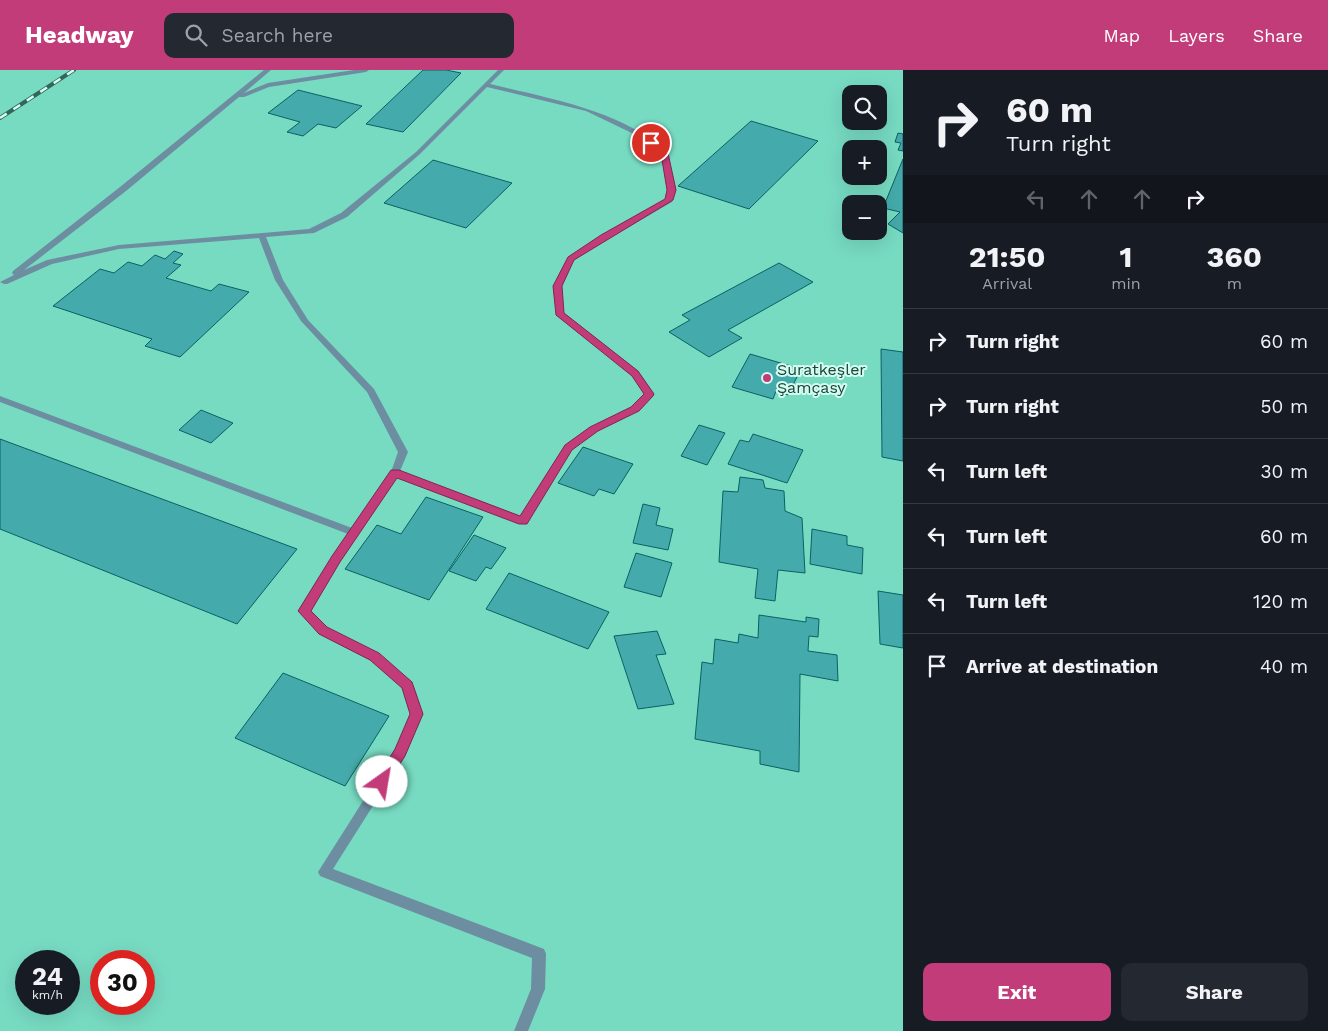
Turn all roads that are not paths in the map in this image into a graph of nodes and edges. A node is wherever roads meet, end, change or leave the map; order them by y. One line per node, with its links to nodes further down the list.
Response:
1 (268, 70): 5 (street)
2 (366, 70): 5 (street)
3 (499, 71): 4 (street)
4 (486, 85): 6 (street); 9 (street)
5 (231, 101): 7 (street)
6 (262, 236): 7 (street); 9 (street)
7 (2, 284)
8 (0, 399): 10 (street)
9 (395, 473): 10 (street)
10 (354, 533): 11 (street)
11 (521, 1031)

